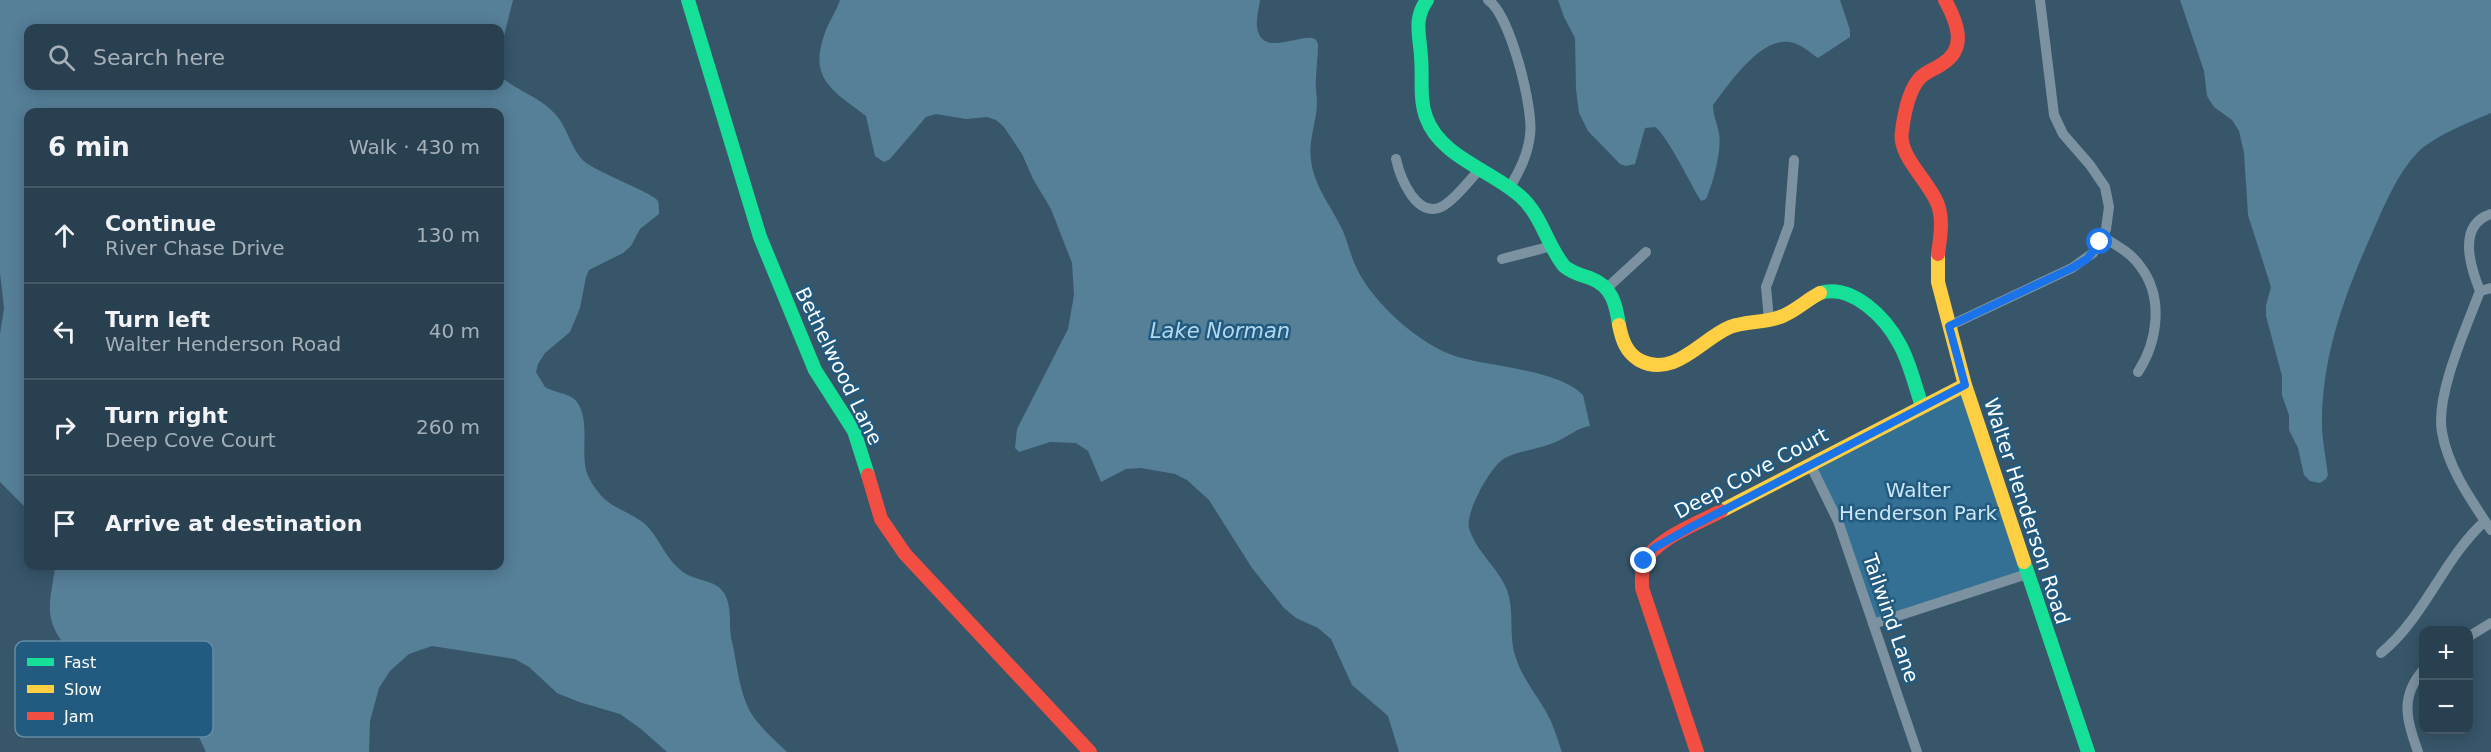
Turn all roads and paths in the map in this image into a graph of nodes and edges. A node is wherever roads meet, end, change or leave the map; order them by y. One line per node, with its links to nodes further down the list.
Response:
1 (688, 0): 30 (street, Bethelwood Lane)
2 (1427, 0): 8 (street)
3 (1945, 0): 18 (street, Walter Henderson Road)
4 (2040, 0): 11 (street)
5 (1491, 1): 9 (street)
6 (1396, 159): 8 (street)
7 (1794, 160): 17 (street)
8 (1481, 168): 9 (street)
9 (1509, 187): 12 (street)
10 (2491, 214): 16 (street)
11 (2103, 237): 18 (street); 19 (street)
12 (1552, 246): 14 (street); 15 (street)
13 (1646, 252): 15 (street)
14 (1502, 259)
15 (1607, 288): 17 (street)
16 (2486, 289): 23 (street)
17 (1769, 320): 21 (street)
18 (1949, 326): 20 (street, Walter Henderson Road)
19 (2138, 372)
20 (1965, 385): 21 (street, Deep Cove Court); 24 (street, Walter Henderson Road)
21 (1922, 406): 22 (street, Deep Cove Court)
22 (1810, 464): 26 (street, Tailwind Lane); 31 (street, Deep Cove Court)
23 (2488, 526): 28 (street)
24 (2027, 574): 26 (street); 33 (street, Walter Henderson Road)
25 (2491, 623): 27 (street)
26 (1873, 624): 32 (street, Tailwind Lane)
27 (2473, 634)
28 (2381, 652)
29 (2419, 676): 34 (street)
30 (1090, 752)
31 (1697, 752)
32 (1917, 752)
33 (2088, 752)
34 (2418, 752)

